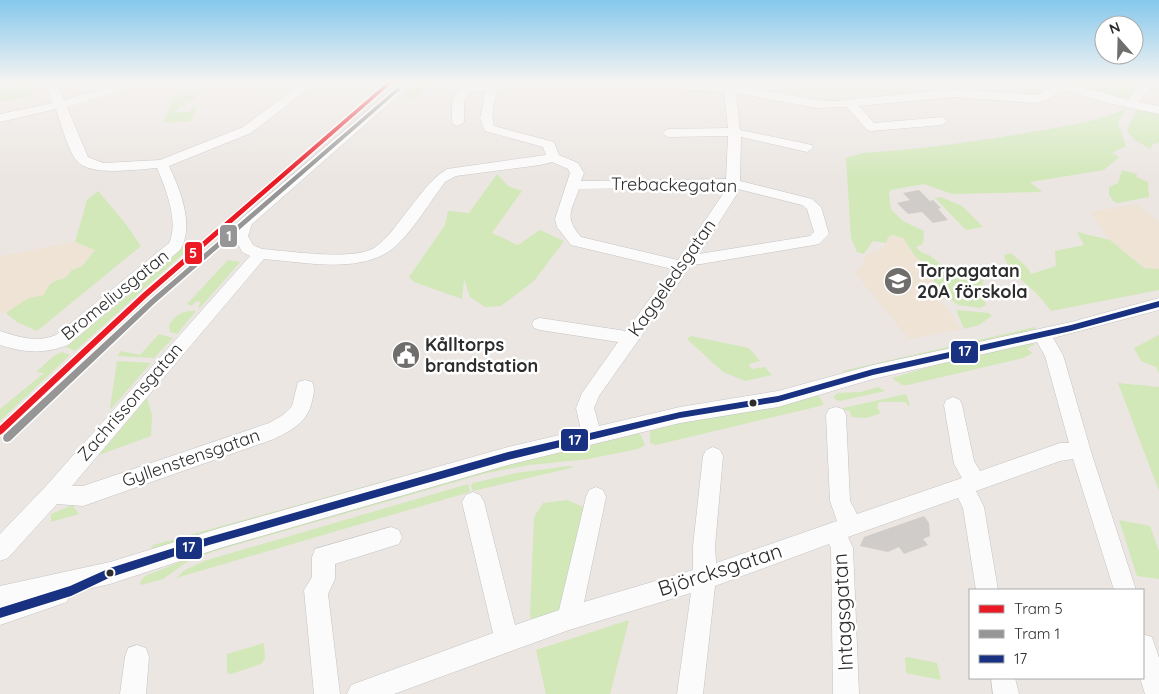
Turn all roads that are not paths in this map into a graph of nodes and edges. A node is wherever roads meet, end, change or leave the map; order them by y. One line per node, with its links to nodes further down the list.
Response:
1 (23, 113): 9 (street)
2 (62, 113): 16 (street)
3 (269, 113): 16 (street)
4 (370, 113): 19 (street)
5 (458, 113): 11 (street)
6 (488, 113): 15 (street)
7 (732, 113): 12 (street, Kaggeledsgatan)
8 (860, 113): 10 (street)
9 (0, 118)
10 (942, 121)
11 (458, 122)
12 (734, 132): 13 (street); 14 (street); 17 (street, Kaggeledsgatan)
13 (668, 133)
14 (807, 148)
15 (553, 157): 18 (street); 19 (street)
16 (162, 164): 24 (street, Bromeliusgatan)
17 (733, 184): 18 (street, Trebackegatan); 20 (street, Kaggeledsgatan); 20 (street, Trebackegatan)
18 (574, 185): 20 (street)
19 (260, 254): 33 (street, Zachrissonsgatan)
20 (685, 262): 25 (street, Kaggeledsgatan)
21 (1159, 304): 23 (street)
22 (540, 324): 25 (street)
23 (1041, 334): 29 (street); 30 (street)
24 (0, 338)
25 (630, 338): 29 (street, Kaggeledsgatan)
26 (305, 386): 33 (street, Gyllenstensgatan)
27 (954, 405): 32 (street)
28 (836, 414): 36 (street, Intagsgatan)
29 (592, 436): 39 (street)
30 (1081, 450): 32 (street, Björcksgatan); 42 (street)
31 (713, 456): 40 (street)
32 (969, 484): 36 (street, Björcksgatan); 41 (street)
33 (52, 494): 38 (street, Zachrissonsgatan)
34 (596, 497): 45 (street)
35 (472, 502): 46 (street)
36 (843, 528): 40 (street, Björcksgatan); 54 (street, Intagsgatan)
37 (391, 537): 51 (street)
38 (0, 550)
39 (110, 573): 43 (street); 44 (street)
40 (705, 578): 45 (street, Björcksgatan); 53 (street)
41 (987, 589)
42 (1125, 589)
43 (0, 598)
44 (0, 613)
45 (569, 618): 46 (street, Björcksgatan)
46 (508, 640): 52 (street, Björcksgatan)
47 (1144, 649): 56 (street)
48 (137, 657): 50 (street)
49 (1003, 679): 55 (street)
50 (133, 694)
51 (327, 694)
52 (360, 694)
53 (690, 694)
54 (846, 694)
55 (1006, 694)
56 (1158, 694)

